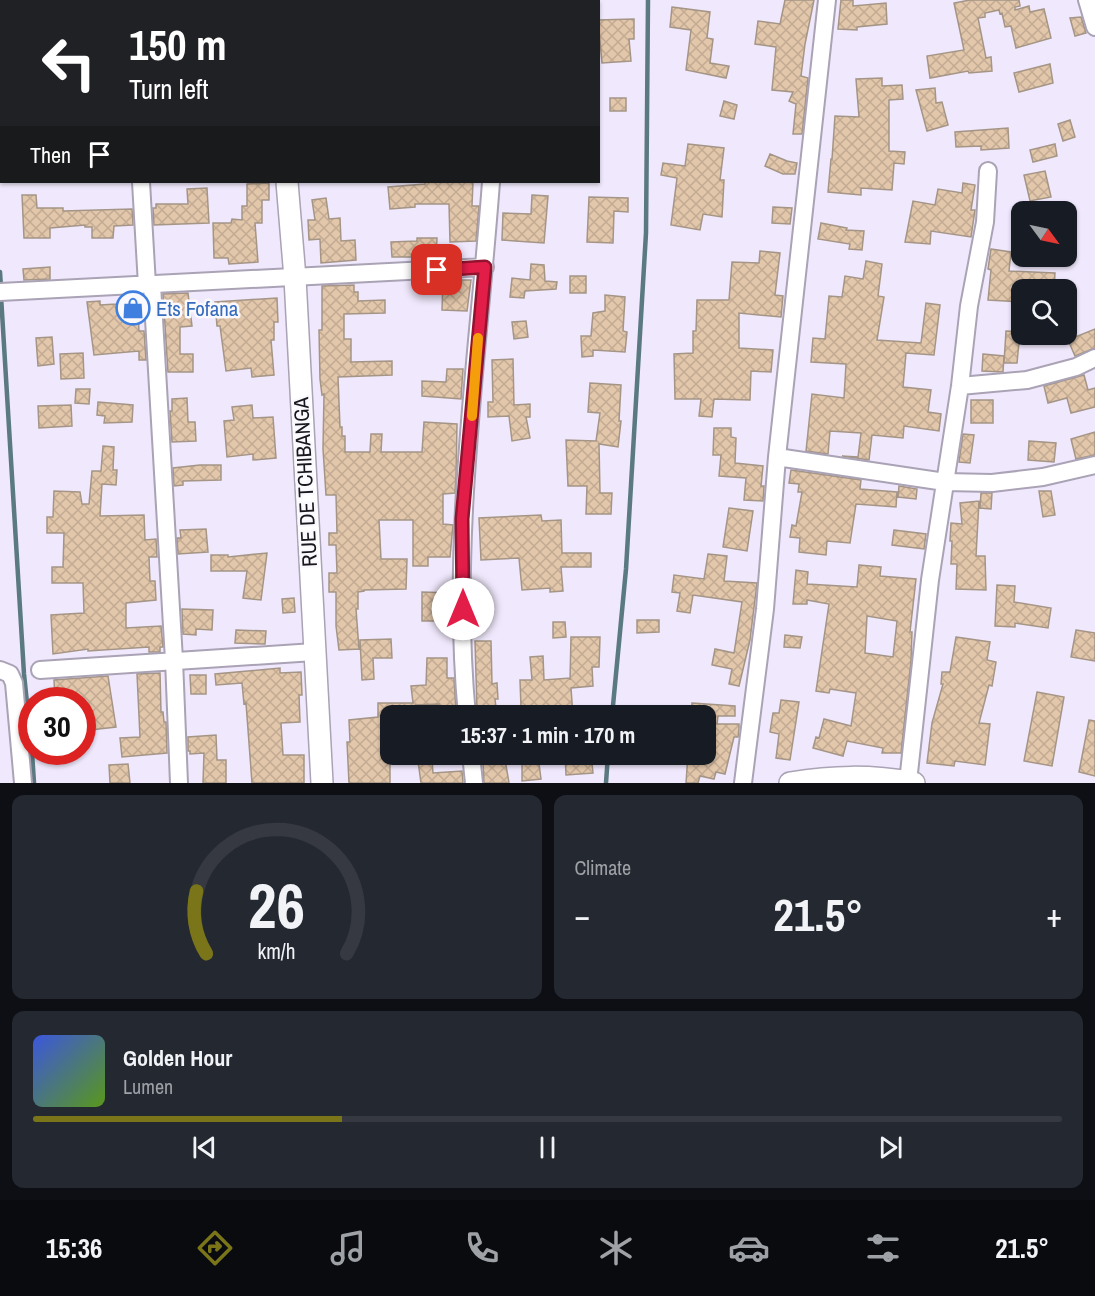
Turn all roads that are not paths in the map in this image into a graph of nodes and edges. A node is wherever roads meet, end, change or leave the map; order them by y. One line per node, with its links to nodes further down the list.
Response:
1 (827, 0): 14 (street)
2 (1087, 0): 3 (street)
3 (1095, 27)
4 (988, 171): 13 (street)
5 (141, 183): 10 (street)
6 (287, 183): 9 (street, RUE DE TCHIBANGA)
7 (491, 183): 8 (street)
8 (485, 267): 9 (street); 21 (street)
9 (295, 278): 10 (street); 17 (street, RUE DE TCHIBANGA)
10 (149, 285): 11 (street); 18 (street)
11 (2, 292)
12 (1095, 358): 13 (street)
13 (960, 386): 16 (street)
14 (777, 457): 16 (street); 28 (street)
15 (1095, 465): 16 (street)
16 (945, 482): 23 (street)
17 (314, 652): 18 (street); 26 (street, RUE DE TCHIBANGA)
18 (174, 660): 20 (street); 25 (street)
19 (0, 670): 24 (street)
20 (40, 670)
21 (466, 705)
22 (472, 765): 27 (street)
23 (911, 782): 29 (street)
24 (22, 783)
25 (179, 783)
26 (322, 783)
27 (474, 783)
28 (743, 783)
29 (790, 783)

